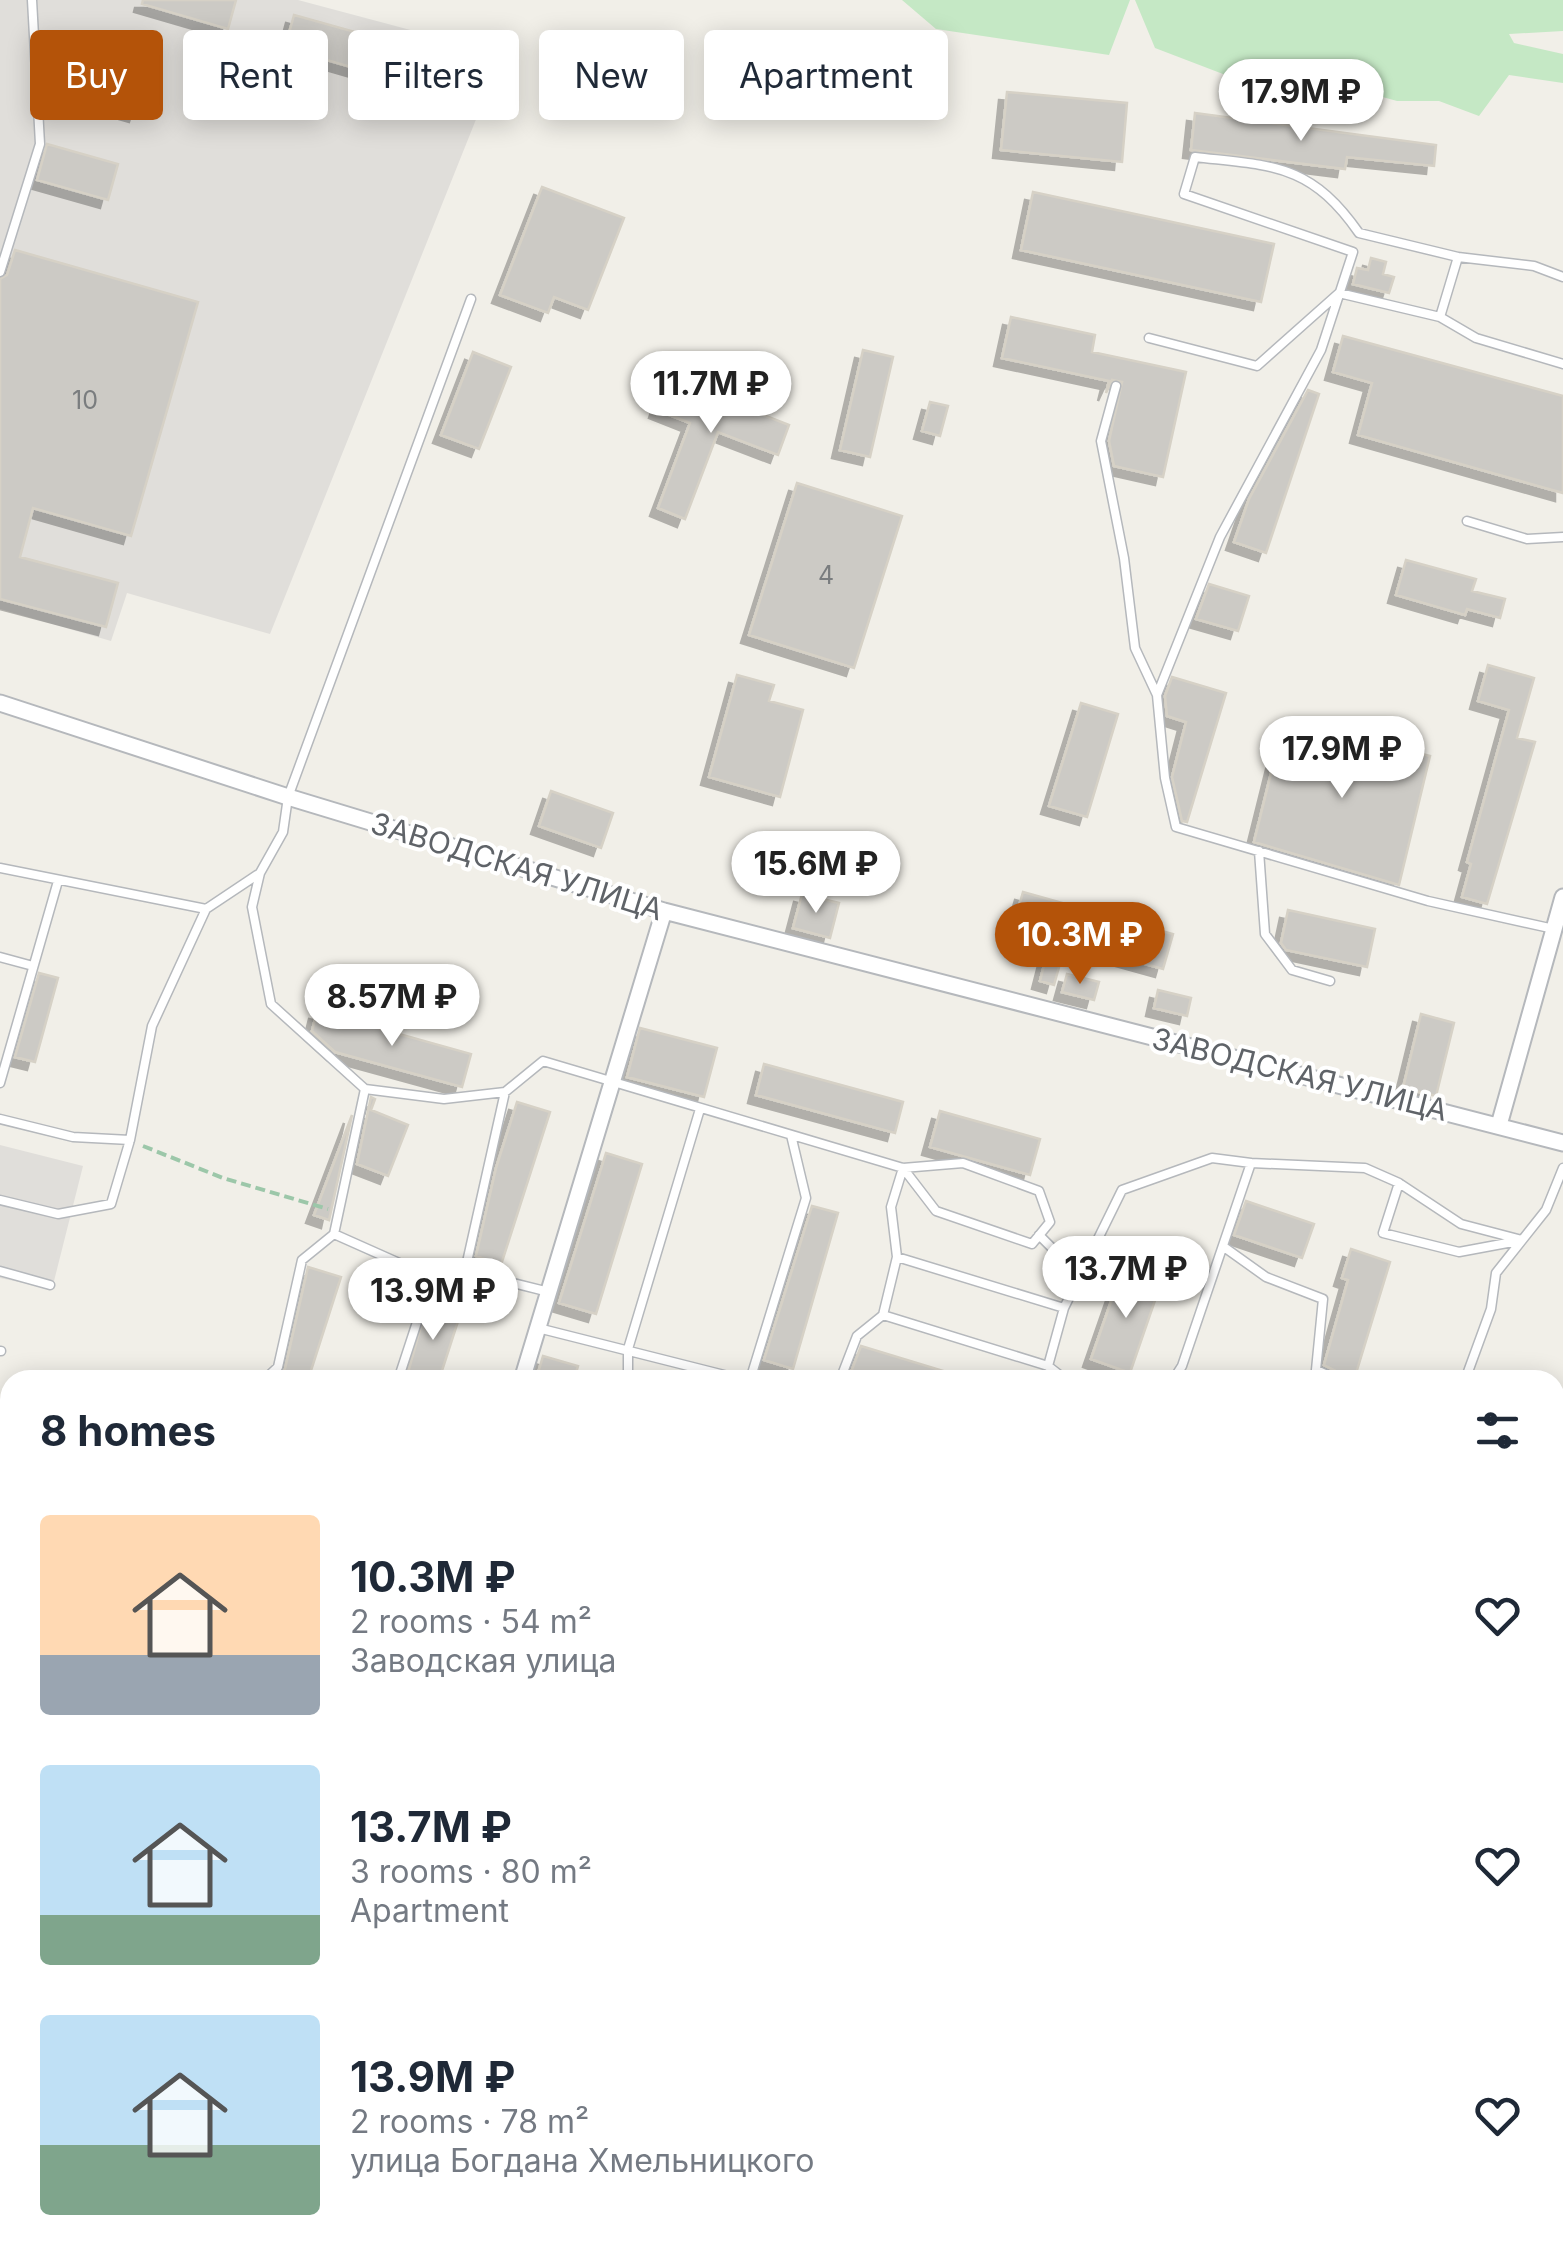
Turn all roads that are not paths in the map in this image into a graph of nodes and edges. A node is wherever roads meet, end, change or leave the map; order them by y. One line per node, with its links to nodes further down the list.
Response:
1 (32, 0): 5 (lane)
2 (1359, 232): 3 (lane); 3 (lane); 4 (lane)
3 (1352, 252): 7 (lane)
4 (1458, 258): 6 (lane); 9 (lane)
5 (0, 272)
6 (1563, 277)
7 (1339, 293): 9 (lane); 10 (lane); 15 (lane)
8 (471, 299): 17 (lane)
9 (1440, 317): 11 (lane)
10 (1148, 338)
11 (1563, 364)
12 (1116, 386): 15 (lane)
13 (1467, 521): 14 (lane)
14 (1563, 537)
15 (1157, 695): 18 (lane)
16 (0, 703): 17 (street, ЗАВОДСКАЯ УЛИЦА)
17 (288, 797): 20 (lane); 24 (street, ЗАВОДСКАЯ УЛИЦА)
18 (1259, 851): 25 (lane); 28 (lane)
19 (0, 868): 21 (lane)
20 (260, 872): 23 (lane); 31 (lane)
21 (58, 880): 23 (lane); 27 (lane)
22 (1562, 901): 25 (street)
23 (206, 909): 37 (lane)
24 (664, 911): 30 (street); 35 (street, ЗАВОДСКАЯ УЛИЦА)
25 (1554, 929): 35 (street)
26 (0, 958): 27 (lane)
27 (34, 966): 29 (lane)
28 (1330, 981)
29 (0, 1081)
30 (610, 1083): 32 (lane); 33 (lane); 53 (street)
31 (365, 1088): 32 (lane); 44 (lane)
32 (505, 1092): 50 (lane)
33 (700, 1109): 36 (lane); 58 (lane)
34 (0, 1119): 37 (lane)
35 (1499, 1125): 38 (street, ЗАВОДСКАЯ УЛИЦА)
36 (791, 1135): 40 (lane); 65 (lane)
37 (130, 1140): 43 (lane)
38 (1563, 1143)
39 (1252, 1163): 42 (lane); 47 (lane); 52 (lane)
40 (903, 1168): 45 (lane); 45 (lane); 48 (lane)
41 (1563, 1168): 46 (lane)
42 (1399, 1182): 46 (lane); 46 (lane)
43 (0, 1200)
44 (334, 1234): 50 (lane); 60 (lane)
45 (1039, 1235): 52 (lane)
46 (1522, 1240): 70 (lane)
47 (1224, 1248): 68 (lane); 69 (lane)
48 (897, 1257): 54 (lane); 55 (lane)
49 (0, 1271): 51 (lane)
50 (464, 1271): 53 (lane)
51 (50, 1285)
52 (1072, 1288): 54 (lane)
53 (549, 1292): 57 (street)
54 (1064, 1308): 59 (lane)
55 (882, 1315): 59 (lane); 66 (lane)
56 (419, 1316): 61 (lane)
57 (538, 1328): 58 (lane); 62 (street)
58 (628, 1350): 63 (lane); 64 (lane)
59 (1048, 1366): 67 (lane)
60 (275, 1370)
61 (401, 1370)
62 (525, 1370)
63 (628, 1370)
64 (707, 1370)
65 (750, 1370)
66 (844, 1370)
67 (1053, 1370)
68 (1177, 1370)
69 (1316, 1370)
70 (1469, 1370)

